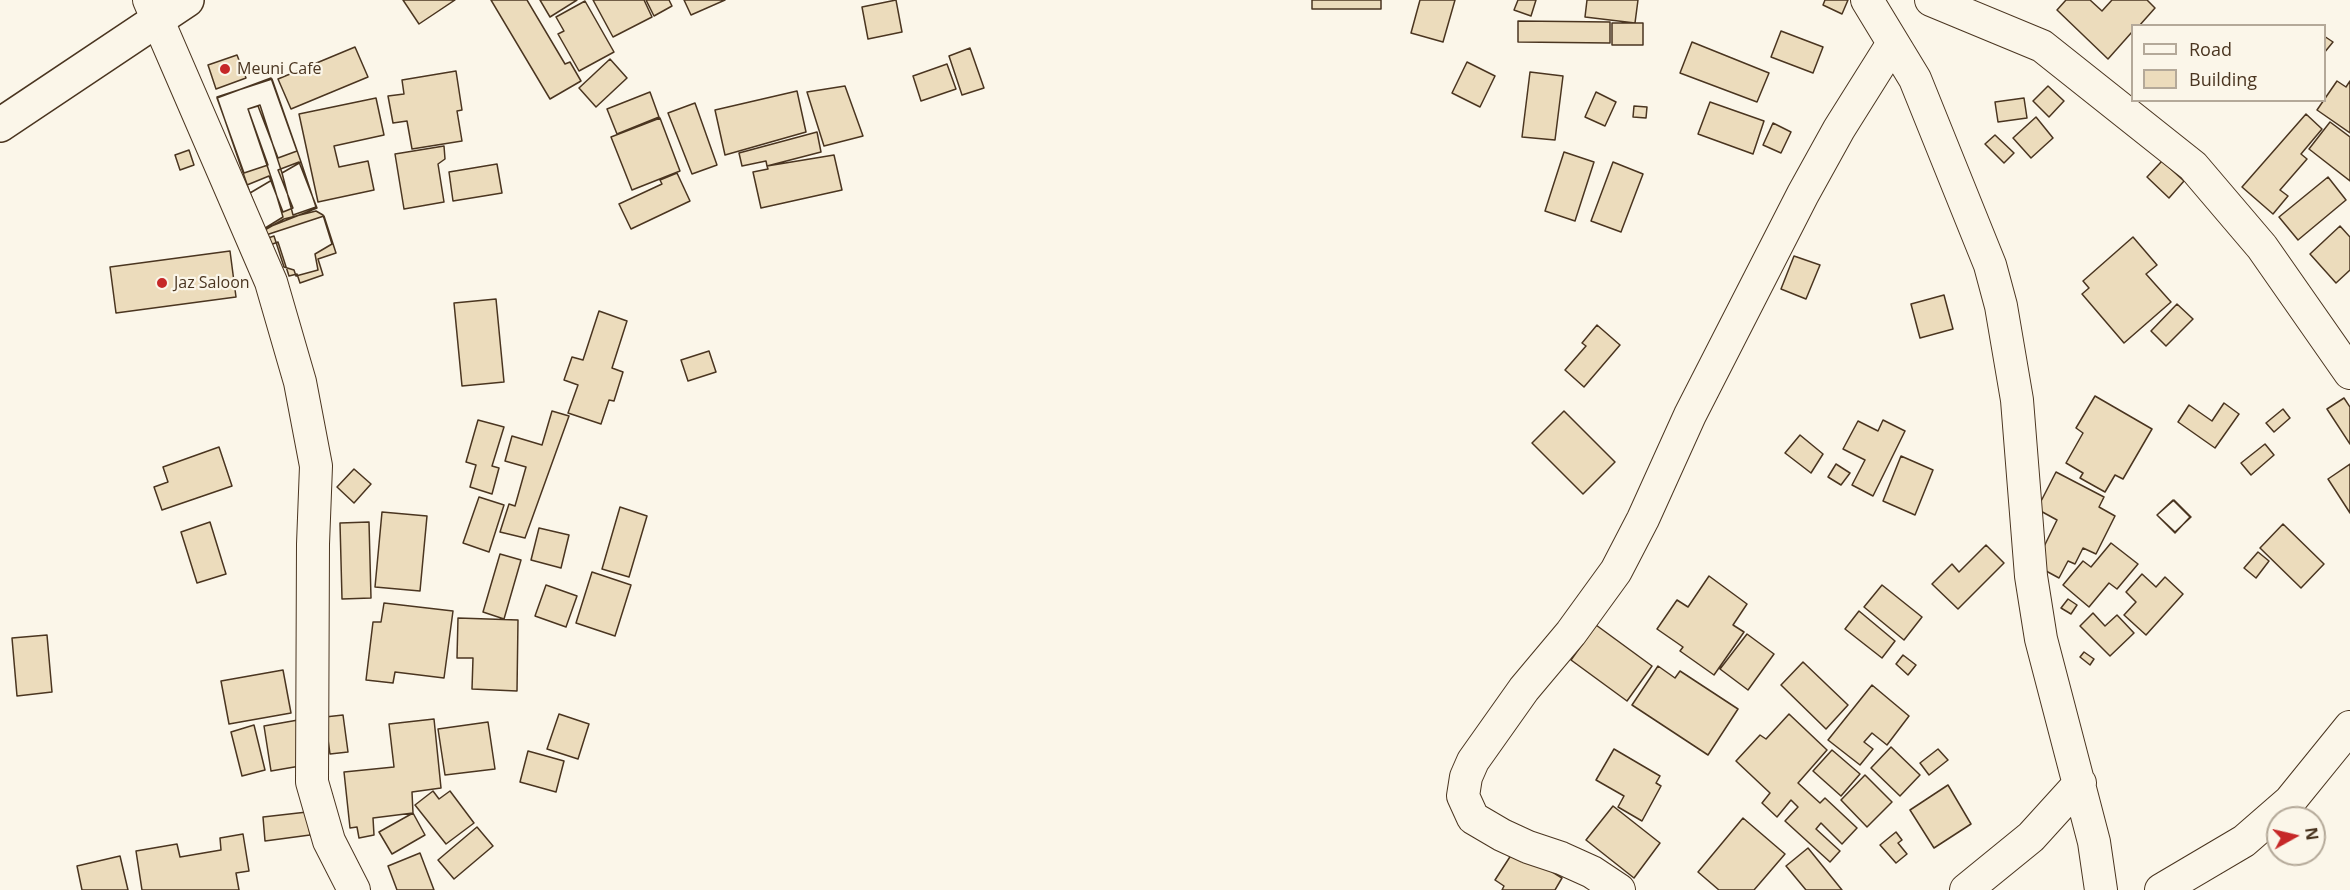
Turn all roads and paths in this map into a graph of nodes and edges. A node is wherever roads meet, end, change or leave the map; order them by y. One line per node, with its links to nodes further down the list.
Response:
1 (188, 0): 4 (highway)
2 (1866, 0): 5 (street)
3 (1941, 2): 7 (street)
4 (153, 11): 6 (highway); 10 (street)
5 (1893, 43): 9 (street); 11 (street)
6 (0, 125)
7 (2350, 373)
8 (2350, 727): 14 (street)
9 (2080, 783): 12 (street); 13 (street)
10 (354, 890)
11 (1619, 890)
12 (1966, 890)
13 (2101, 890)
14 (2161, 890)

